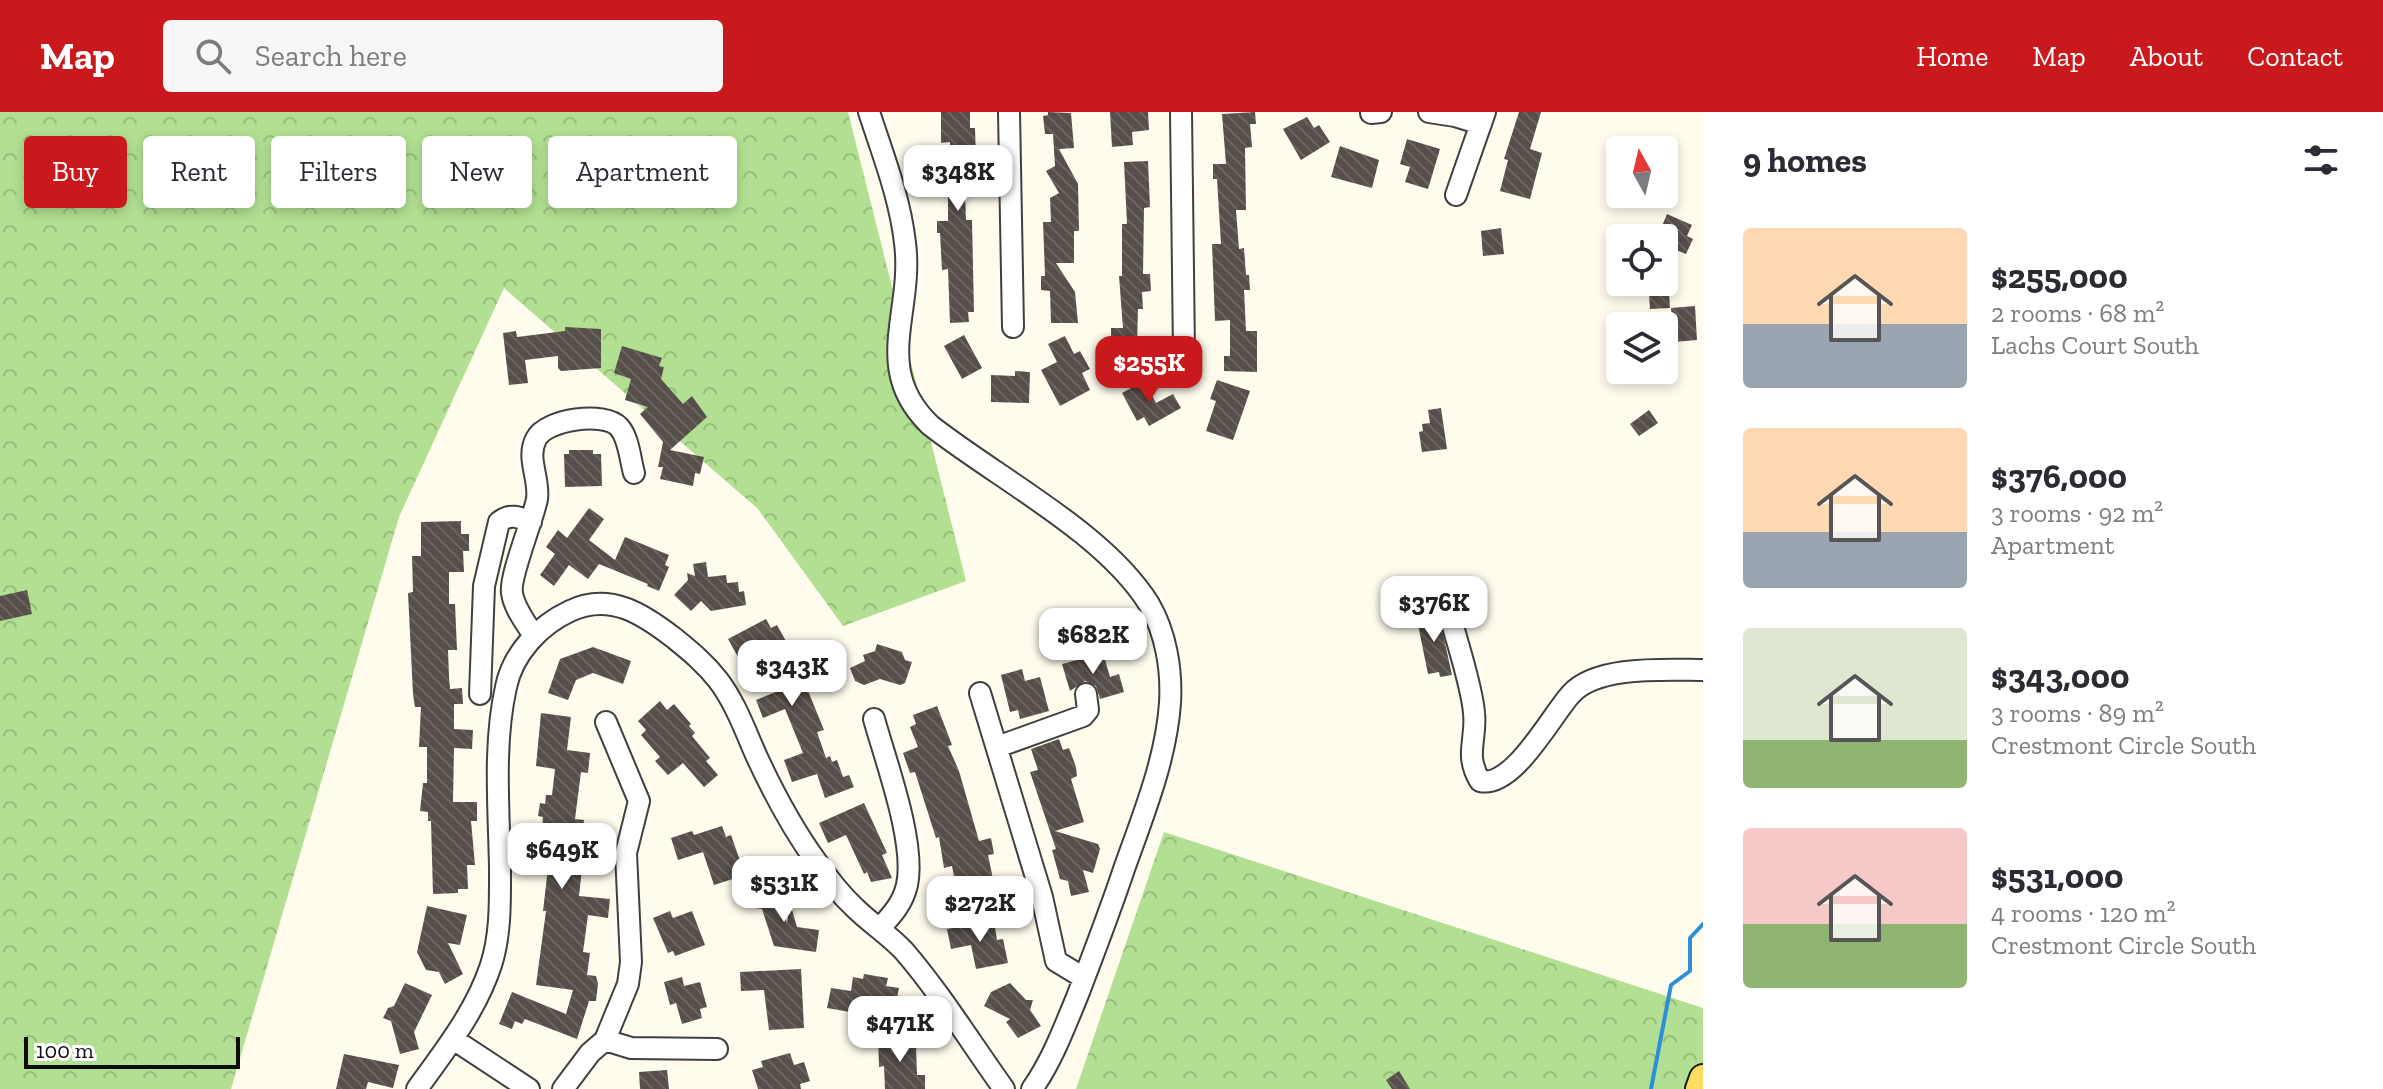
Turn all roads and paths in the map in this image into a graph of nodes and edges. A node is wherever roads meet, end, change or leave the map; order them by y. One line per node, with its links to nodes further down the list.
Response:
1 (869, 112): 21 (street)
2 (1009, 112): 7 (street)
3 (1181, 112): 8 (street)
4 (1429, 112): 5 (street)
5 (1483, 118): 6 (street)
6 (1456, 195)
7 (1013, 327)
8 (1184, 352)
9 (634, 473): 10 (street)
10 (531, 522): 12 (street); 15 (street)
11 (1450, 615): 13 (street)
12 (534, 636): 20 (street); 22 (street)
13 (1703, 670)
14 (980, 693): 19 (street)
15 (480, 694)
16 (1086, 694): 19 (street)
17 (874, 719): 20 (street)
18 (606, 722): 23 (street)
19 (997, 747): 21 (street)
20 (880, 928): 29 (street)
21 (1084, 978): 30 (street)
22 (453, 1039): 26 (street); 27 (street)
23 (605, 1040): 24 (street); 28 (street)
24 (717, 1049)
25 (1703, 1078): 31 (main road)
26 (417, 1089)
27 (529, 1089)
28 (563, 1089)
29 (1004, 1089)
30 (1032, 1089)
31 (1699, 1089)

